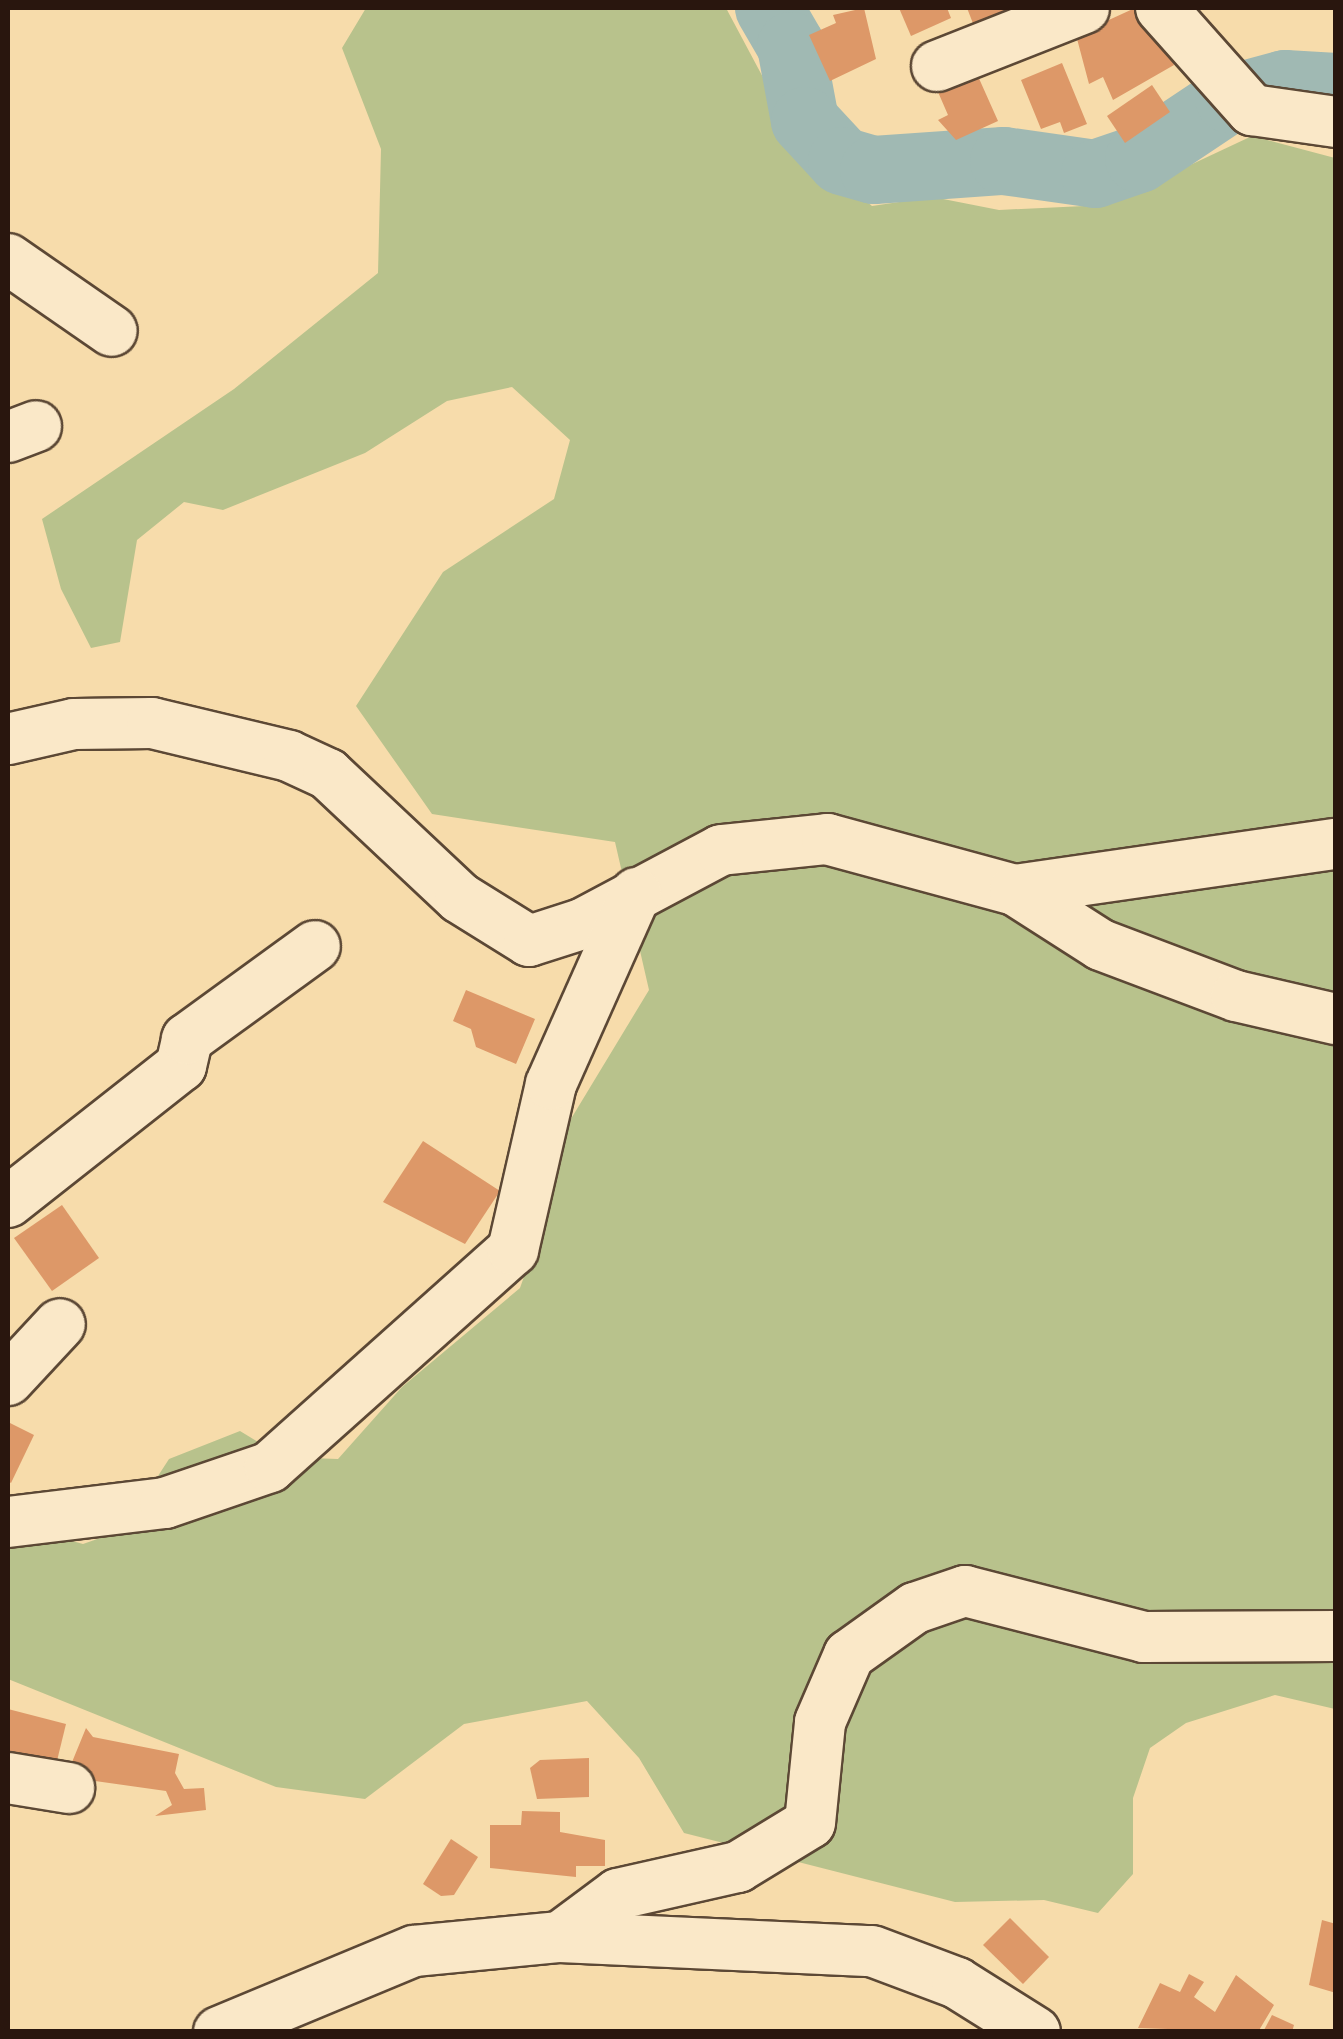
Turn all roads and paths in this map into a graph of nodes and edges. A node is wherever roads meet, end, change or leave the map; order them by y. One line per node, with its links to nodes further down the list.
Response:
1 (1084, 8): 3 (street)
2 (1161, 8): 4 (street)
3 (937, 66)
4 (1336, 122)
5 (8, 259): 6 (street)
6 (112, 331)
7 (8, 739): 10 (street)
8 (1336, 844): 9 (street)
9 (1015, 890): 10 (street); 12 (street)
10 (636, 893): 16 (street)
11 (315, 946): 13 (street)
12 (1336, 1019)
13 (8, 1202)
14 (60, 1324): 15 (street)
15 (8, 1380)
16 (8, 1522)
17 (1336, 1636): 20 (street)
18 (8, 1778): 19 (street)
19 (69, 1788)
20 (560, 1937): 21 (street); 22 (street)
21 (1010, 2023)
22 (219, 2032)

